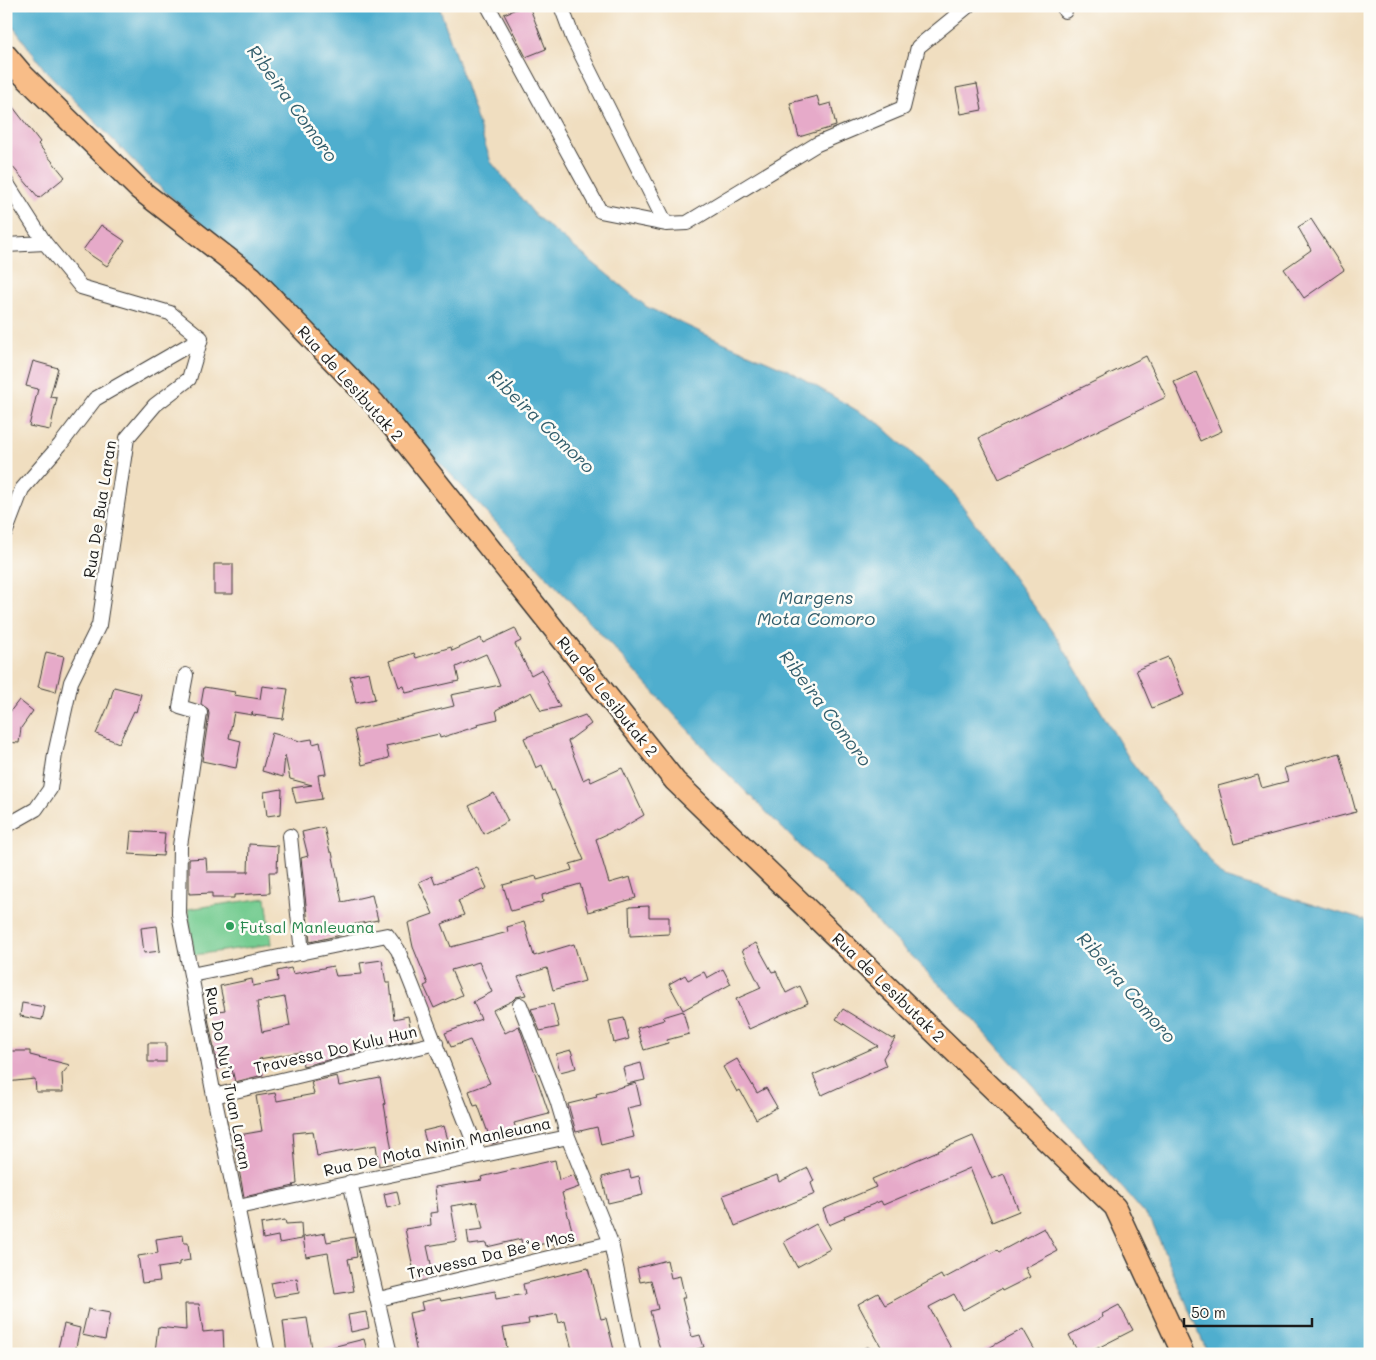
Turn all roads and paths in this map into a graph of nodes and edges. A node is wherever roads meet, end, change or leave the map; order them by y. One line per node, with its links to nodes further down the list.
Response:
1 (488, 6): 6 (street)
2 (968, 6): 6 (street)
3 (562, 7): 6 (street)
4 (6, 54): 28 (main road, Rua de Lesibutak 2)
5 (6, 182): 7 (street)
6 (666, 224)
7 (45, 242): 8 (street); 9 (street)
8 (6, 245)
9 (201, 338): 10 (street); 12 (street, Rua De Bua Laran)
10 (6, 531)
11 (186, 675): 15 (street)
12 (6, 826)
13 (290, 836): 14 (street)
14 (302, 952): 15 (street, Rua Do Nu’u Tuan Laran); 17 (street, Rua Do Nu’u Tuan Laran)
15 (191, 975): 18 (street, Rua Do Nu’u Tuan Laran)
16 (520, 1005): 19 (street)
17 (436, 1043): 18 (street, Travessa Do Kulu Hun); 20 (street, Rua Do Nu’u Tuan Laran)
18 (214, 1096): 22 (street, Rua Do Nu’u Tuan Laran)
19 (568, 1137): 20 (street, Rua De Mota Ninin Manleuana); 23 (street, Rua De Mota Ninin Manleuana)
20 (479, 1155): 21 (street, Rua De Mota Ninin Manleuana)
21 (350, 1182): 22 (street, Rua De Mota Ninin Manleuana); 24 (street)
22 (238, 1207): 25 (street, Rua Do Nu’u Tuan Laran)
23 (611, 1243): 24 (street, Travessa Da Be’e Mos); 27 (street, Rua De Mota Ninin Manleuana)
24 (379, 1299): 26 (street)
25 (268, 1354)
26 (390, 1354)
27 (634, 1354)
28 (1183, 1354)

